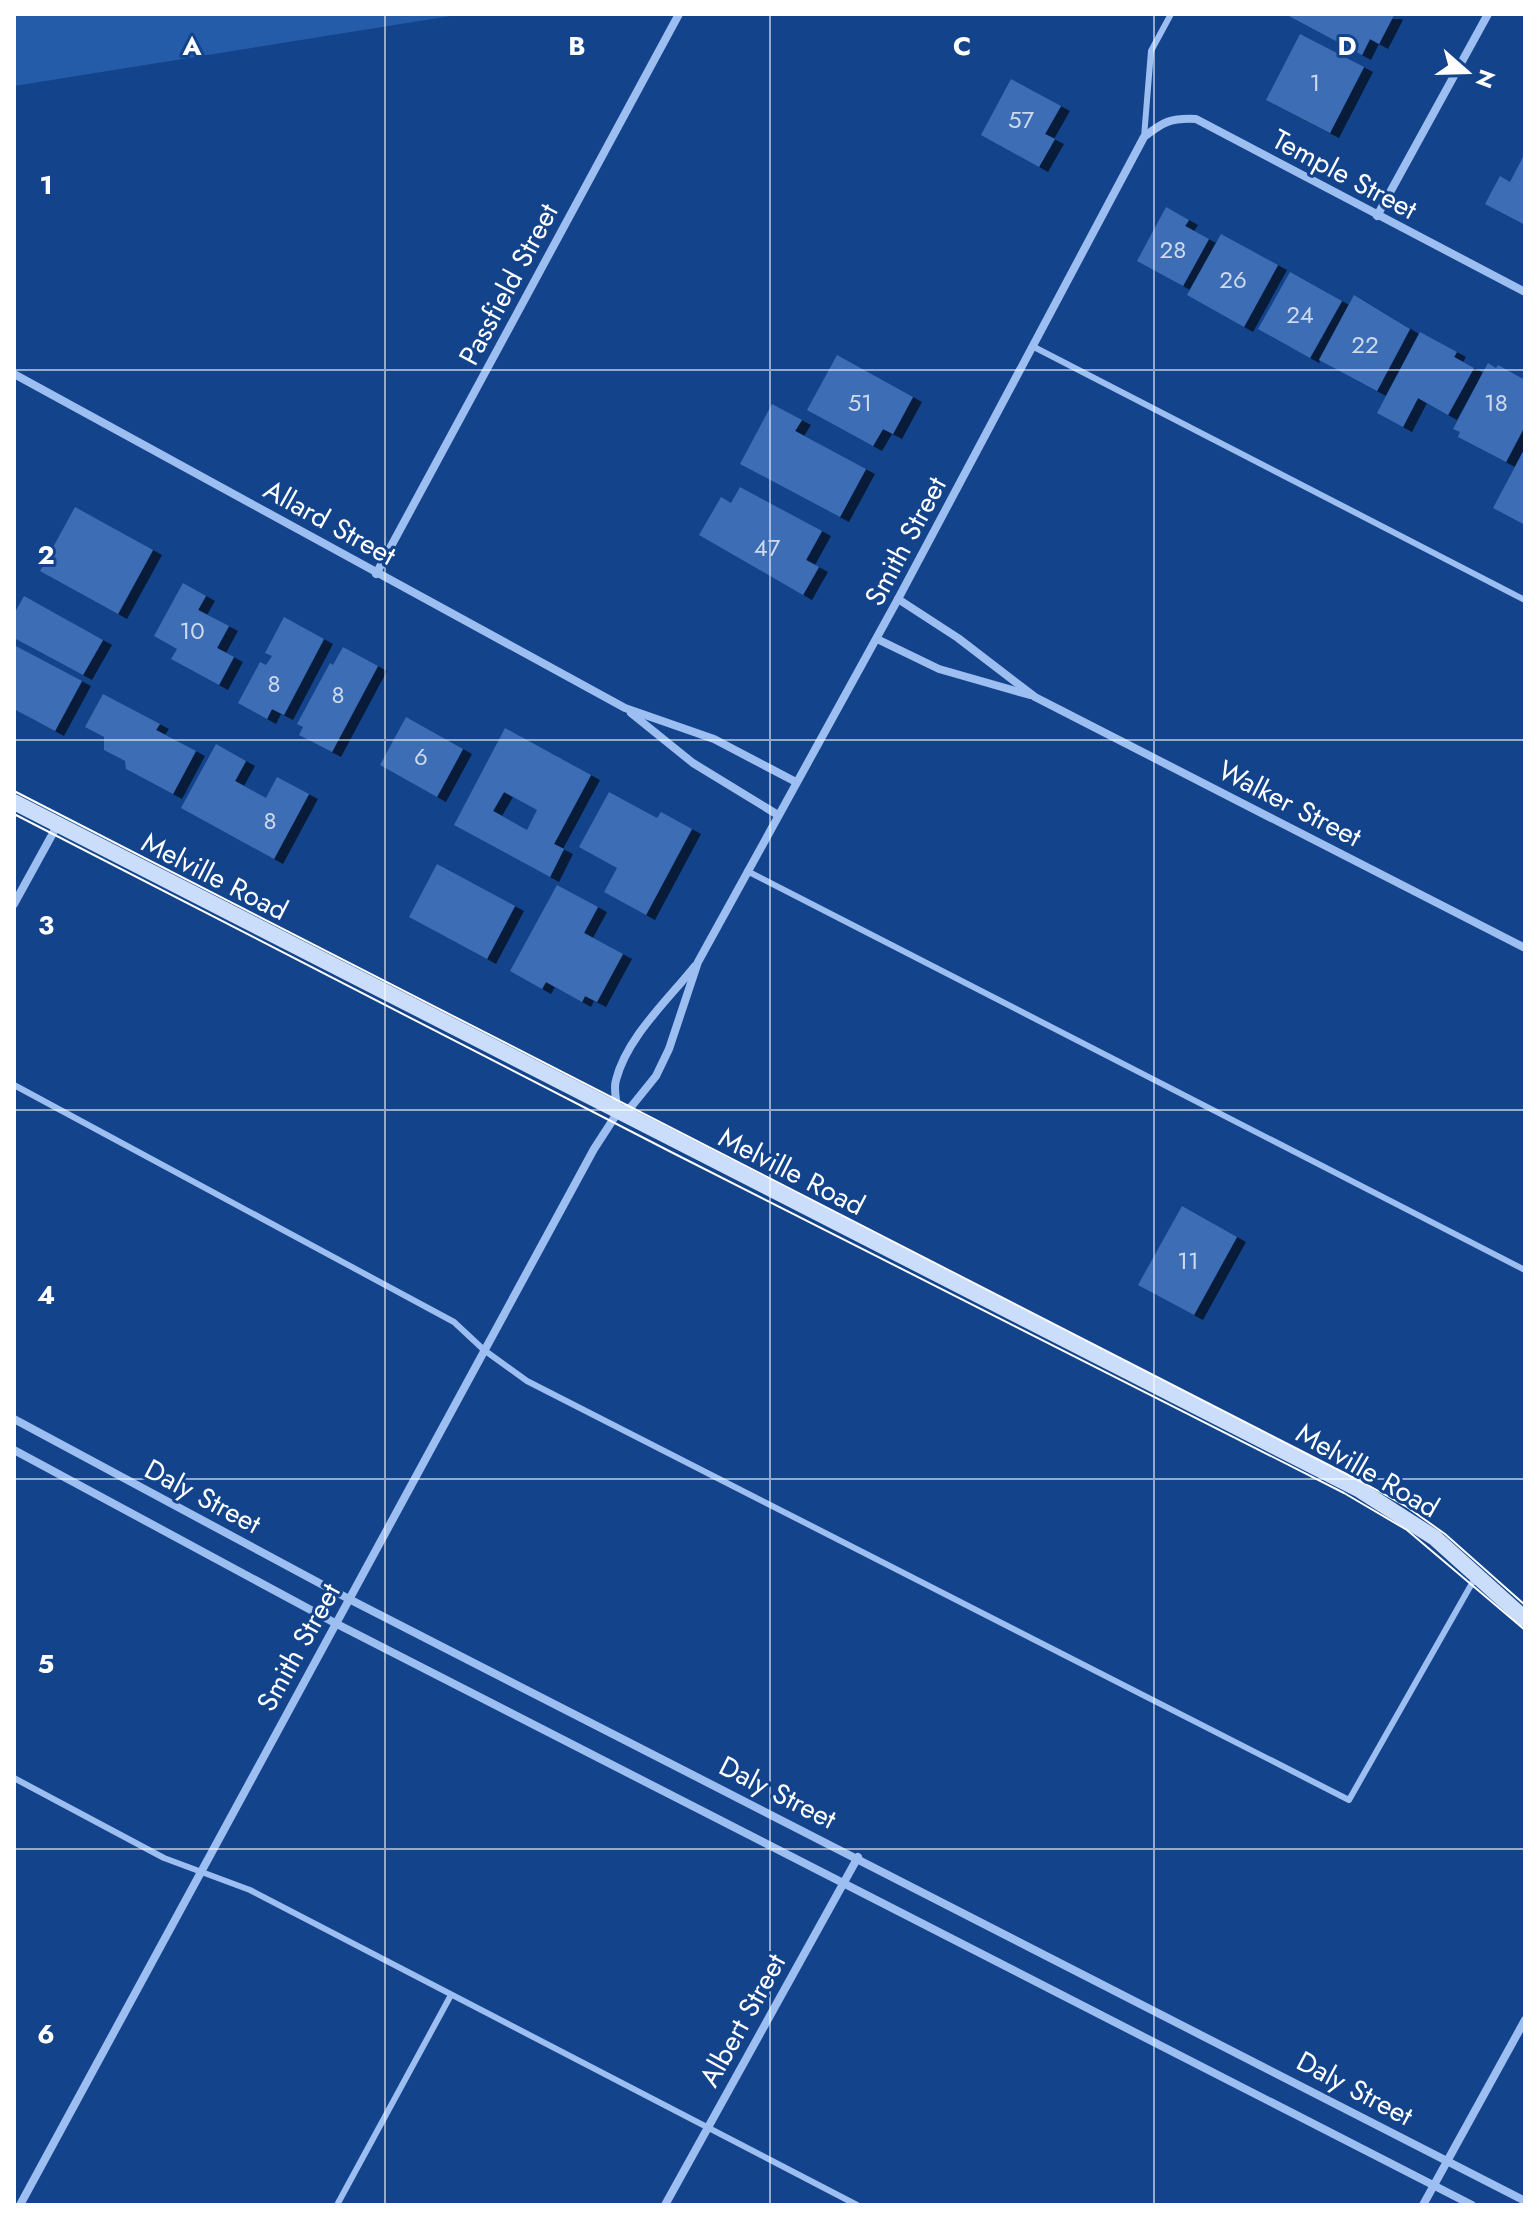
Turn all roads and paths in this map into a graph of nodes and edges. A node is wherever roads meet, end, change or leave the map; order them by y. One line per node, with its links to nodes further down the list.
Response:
1 (679, 14): 9 (street, Passfield Street)
2 (1171, 14): 4 (lane)
3 (1488, 14): 5 (street)
4 (1144, 137): 5 (street, Temple Street); 7 (street, Smith Street)
5 (1377, 216): 6 (street, Temple Street)
6 (1525, 292)
7 (1034, 347): 10 (street, Smith Street); 11 (lane)
8 (14, 374): 9 (street, Allard Street)
9 (376, 574): 14 (street, Allard Street)
10 (898, 599): 12 (street, Smith Street); 13 (street, Walker Street)
11 (1525, 600)
12 (877, 639): 13 (street, Walker Street); 15 (street, Smith Street)
13 (1035, 697): 21 (street, Walker Street)
14 (625, 708): 15 (street, Allard Street); 17 (street, Allard Street)
15 (796, 782): 17 (street, Smith Street)
16 (14, 802): 18 (main road, Melville Road)
17 (778, 815): 19 (street, Smith Street)
18 (58, 824): 20 (street); 24 (main road, Melville Road)
19 (747, 871): 22 (street, Smith Street); 25 (lane)
20 (14, 904)
21 (1525, 948)
22 (698, 962): 24 (street, Smith Street); 24 (street, Smith Street)
23 (14, 1085): 26 (lane)
24 (618, 1112): 26 (street, Smith Street); 29 (main road, Melville Road)
25 (1525, 1270)
26 (484, 1350): 29 (lane); 30 (street, Smith Street)
27 (14, 1419): 30 (street, Daly Street)
28 (14, 1450): 32 (street, Daly Street)
29 (1477, 1575): 31 (main road, Melville Road)
30 (349, 1599): 32 (street, Smith Street); 34 (street, Daly Street)
31 (1525, 1619)
32 (335, 1623): 35 (street, Smith Street); 36 (street, Daly Street)
33 (14, 1778): 35 (lane)
34 (858, 1857): 36 (street, Albert Street); 40 (street, Daly Street)
35 (202, 1870): 37 (lane); 43 (street, Smith Street)
36 (843, 1884): 39 (street, Albert Street); 41 (street, Daly Street)
37 (451, 1995): 39 (lane); 44 (lane)
38 (1525, 2020): 40 (street)
39 (707, 2128): 45 (street, Albert Street); 46 (lane)
40 (1447, 2162): 41 (street); 42 (street, Daly Street)
41 (1434, 2185): 47 (street); 48 (street, Daly Street)
42 (1525, 2201)
43 (20, 2205)
44 (337, 2205)
45 (665, 2205)
46 (857, 2205)
47 (1423, 2205)
48 (1472, 2205)

